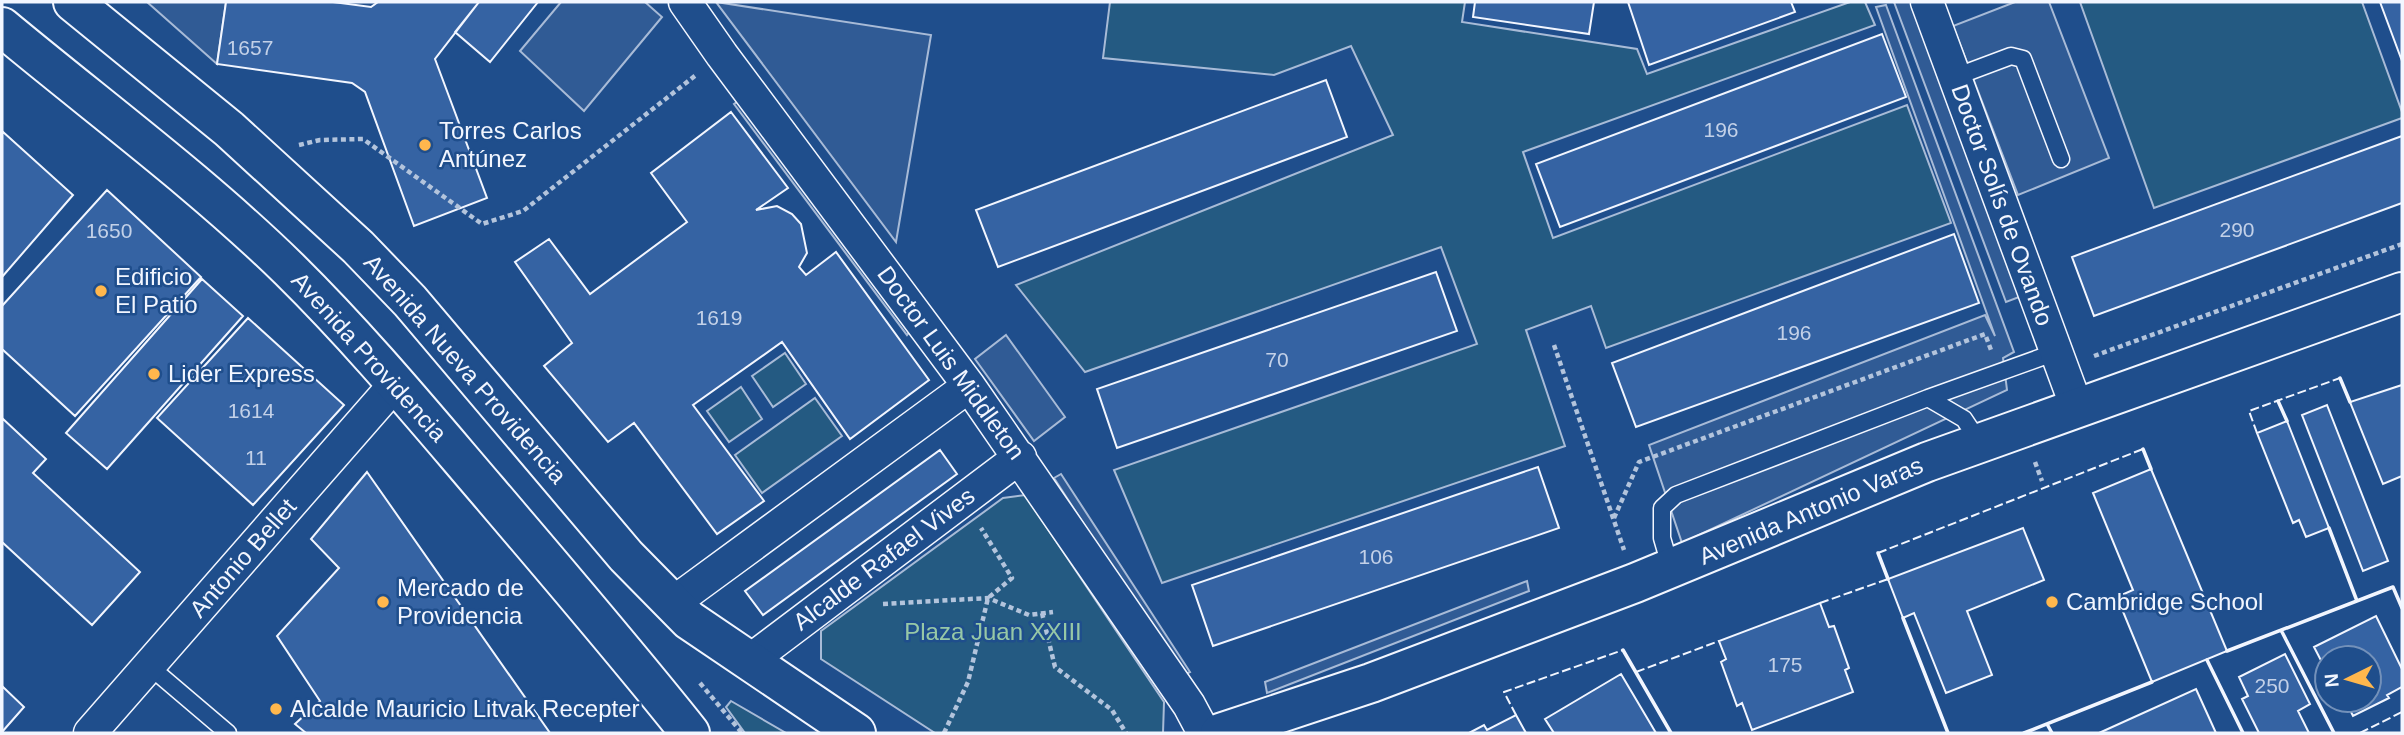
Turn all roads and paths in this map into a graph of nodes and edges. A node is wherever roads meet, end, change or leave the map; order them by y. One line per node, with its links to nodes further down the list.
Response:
1 (73, 2): 8 (main road, Avenida Nueva Providencia)
2 (685, 2): 5 (street, Doctor Luis Middleton)
3 (1927, 2): 6 (street, Doctor Solís de Ovando)
4 (2, 27): 14 (main road, Avenida Providencia)
5 (722, 55): 8 (path); 15 (street, Doctor Luis Middleton)
6 (1955, 77): 7 (lane); 12 (street, Doctor Solís de Ovando)
7 (2061, 159)
8 (267, 162): 25 (main road, Avenida Nueva Providencia)
9 (2402, 244): 12 (path)
10 (2402, 292): 17 (main road, Avenida Antonio Varas)
11 (1554, 345): 21 (path)
12 (2059, 360): 13 (lane); 17 (street, Doctor Solís de Ovando)
13 (2000, 372): 16 (lane); 21 (path)
14 (397, 382): 30 (street, Antonio Bellet); 33 (main road, Avenida Providencia)
15 (969, 386): 19 (street, Doctor Luis Middleton); 25 (street)
16 (1928, 398): 18 (lane); 22 (lane)
17 (2077, 408): 18 (main road, Avenida Antonio Varas)
18 (1980, 443): 22 (main road, Avenida Antonio Varas)
19 (1020, 457): 20 (street, Alcalde Rafael Vives); 37 (street, Doctor Luis Middleton)
20 (961, 500): 24 (path); 29 (street, Alcalde Rafael Vives)
21 (1614, 518): 23 (path)
22 (1671, 569): 23 (main road, Avenida Antonio Varas)
23 (1635, 583): 38 (main road, Avenida Antonio Varas)
24 (988, 598): 26 (path); 28 (path); 35 (path)
25 (673, 603): 29 (main road, Avenida Nueva Providencia)
26 (882, 604)
27 (1053, 612): 28 (path)
28 (1042, 613): 36 (path)
29 (748, 662): 34 (main road, Avenida Nueva Providencia)
30 (148, 666): 31 (street, Antonio Bellet); 32 (lane)
31 (90, 733)
32 (228, 733)
33 (690, 733)
34 (856, 733)
35 (944, 733)
36 (1126, 733)
37 (1204, 733)
38 (1220, 733)

